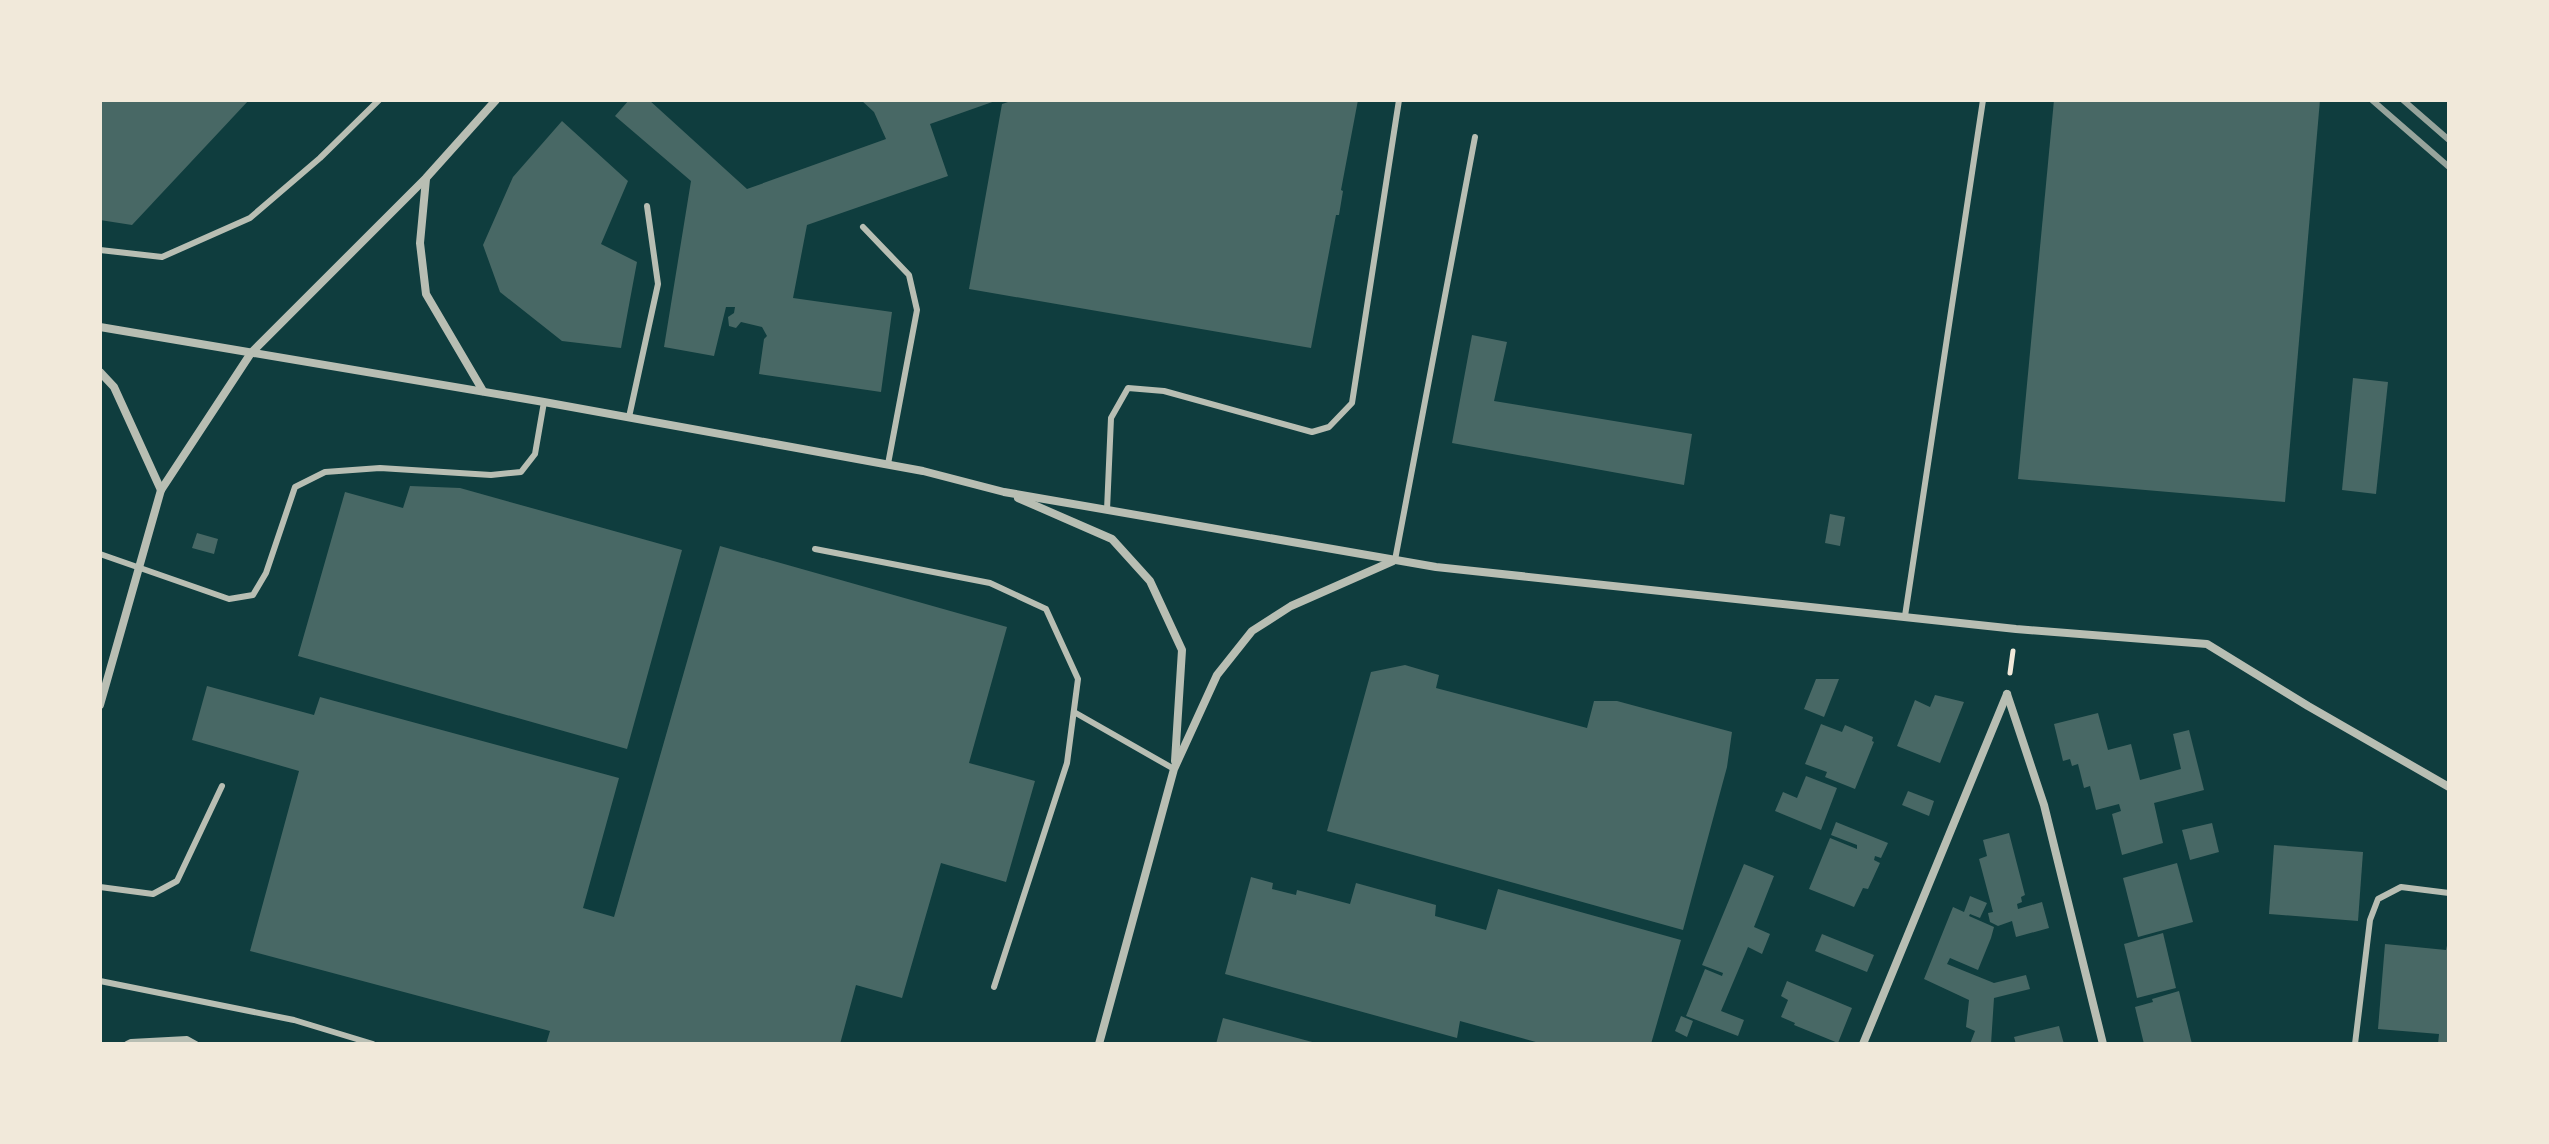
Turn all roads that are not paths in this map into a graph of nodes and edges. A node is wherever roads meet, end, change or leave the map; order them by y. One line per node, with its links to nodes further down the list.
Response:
1 (379, 100): 9 (lane)
2 (496, 100): 6 (street)
3 (1399, 100): 19 (lane)
4 (1983, 100): 24 (lane)
5 (1475, 137): 22 (lane)
6 (426, 178): 11 (street); 13 (street)
7 (647, 206): 15 (lane)
8 (863, 227): 16 (lane)
9 (100, 250)
10 (100, 327): 11 (street)
11 (251, 353): 13 (street); 17 (street)
12 (100, 372): 17 (street)
13 (483, 391): 14 (street)
14 (544, 402): 15 (street); 23 (lane)
15 (629, 417): 16 (street)
16 (888, 464): 18 (street)
17 (161, 490): 23 (street)
18 (1004, 492): 19 (street); 27 (street)
19 (1107, 510): 22 (street)
20 (815, 549): 26 (lane)
21 (100, 554): 23 (lane)
22 (1395, 560): 24 (street); 27 (street)
23 (138, 569): 25 (street)
24 (1905, 616): 29 (street)
25 (100, 705)
26 (1074, 712): 27 (lane); 33 (lane)
27 (1174, 769): 37 (street)
28 (222, 786): 30 (lane)
29 (2449, 787)
30 (100, 887)
31 (2449, 893): 40 (lane)
32 (100, 981): 36 (lane)
33 (994, 987)
34 (127, 1044): 35 (lane)
35 (196, 1044)
36 (373, 1044)
37 (1099, 1044)
38 (1863, 1044): 39 (street)
39 (2103, 1044)
40 (2355, 1044)

